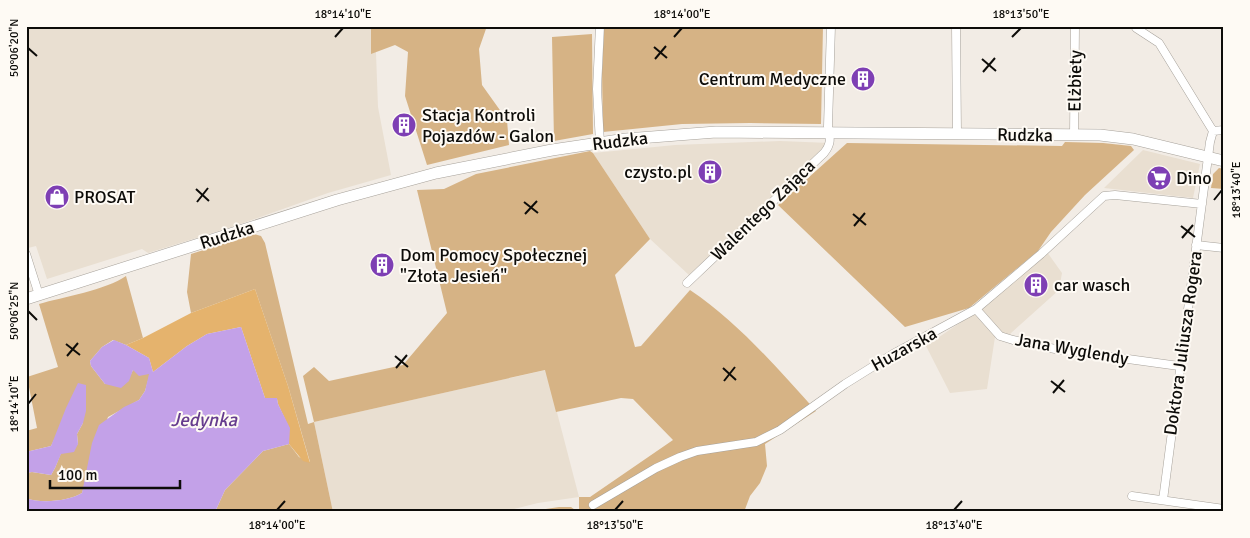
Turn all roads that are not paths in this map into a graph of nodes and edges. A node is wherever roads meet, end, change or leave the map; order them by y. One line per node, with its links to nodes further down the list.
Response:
1 (600, 26): 11 (street)
2 (831, 26): 8 (street)
3 (956, 26): 9 (street)
4 (1075, 26): 10 (street, Elżbiety)
5 (1136, 26): 7 (street)
6 (1224, 130): 7 (street)
7 (1213, 132): 12 (street)
8 (830, 133): 9 (street, Rudzka); 11 (street, Rudzka); 18 (street, Walentego Zająca)
9 (957, 134): 10 (street, Rudzka)
10 (1074, 135): 12 (street, Rudzka)
11 (600, 143): 19 (street, Rudzka)
12 (1208, 157): 13 (street, Rudzka); 14 (street, Doktora Juliusza Rogera)
13 (1224, 161)
14 (1202, 204): 15 (street, Doktora Juliusza Rogera); 21 (street, Huzarska)
15 (1196, 245): 16 (street); 22 (street, Doktora Juliusza Rogera)
16 (1224, 248)
17 (26, 254): 19 (street)
18 (687, 283)
19 (39, 296): 20 (street, Rudzka)
20 (26, 299)
21 (976, 310): 22 (street, Jana Wyglendy); 25 (street, Huzarska)
22 (1179, 366): 24 (street, Doktora Juliusza Rogera)
23 (1132, 496): 24 (street)
24 (1163, 500): 26 (street)
25 (593, 506)
26 (1224, 509)

